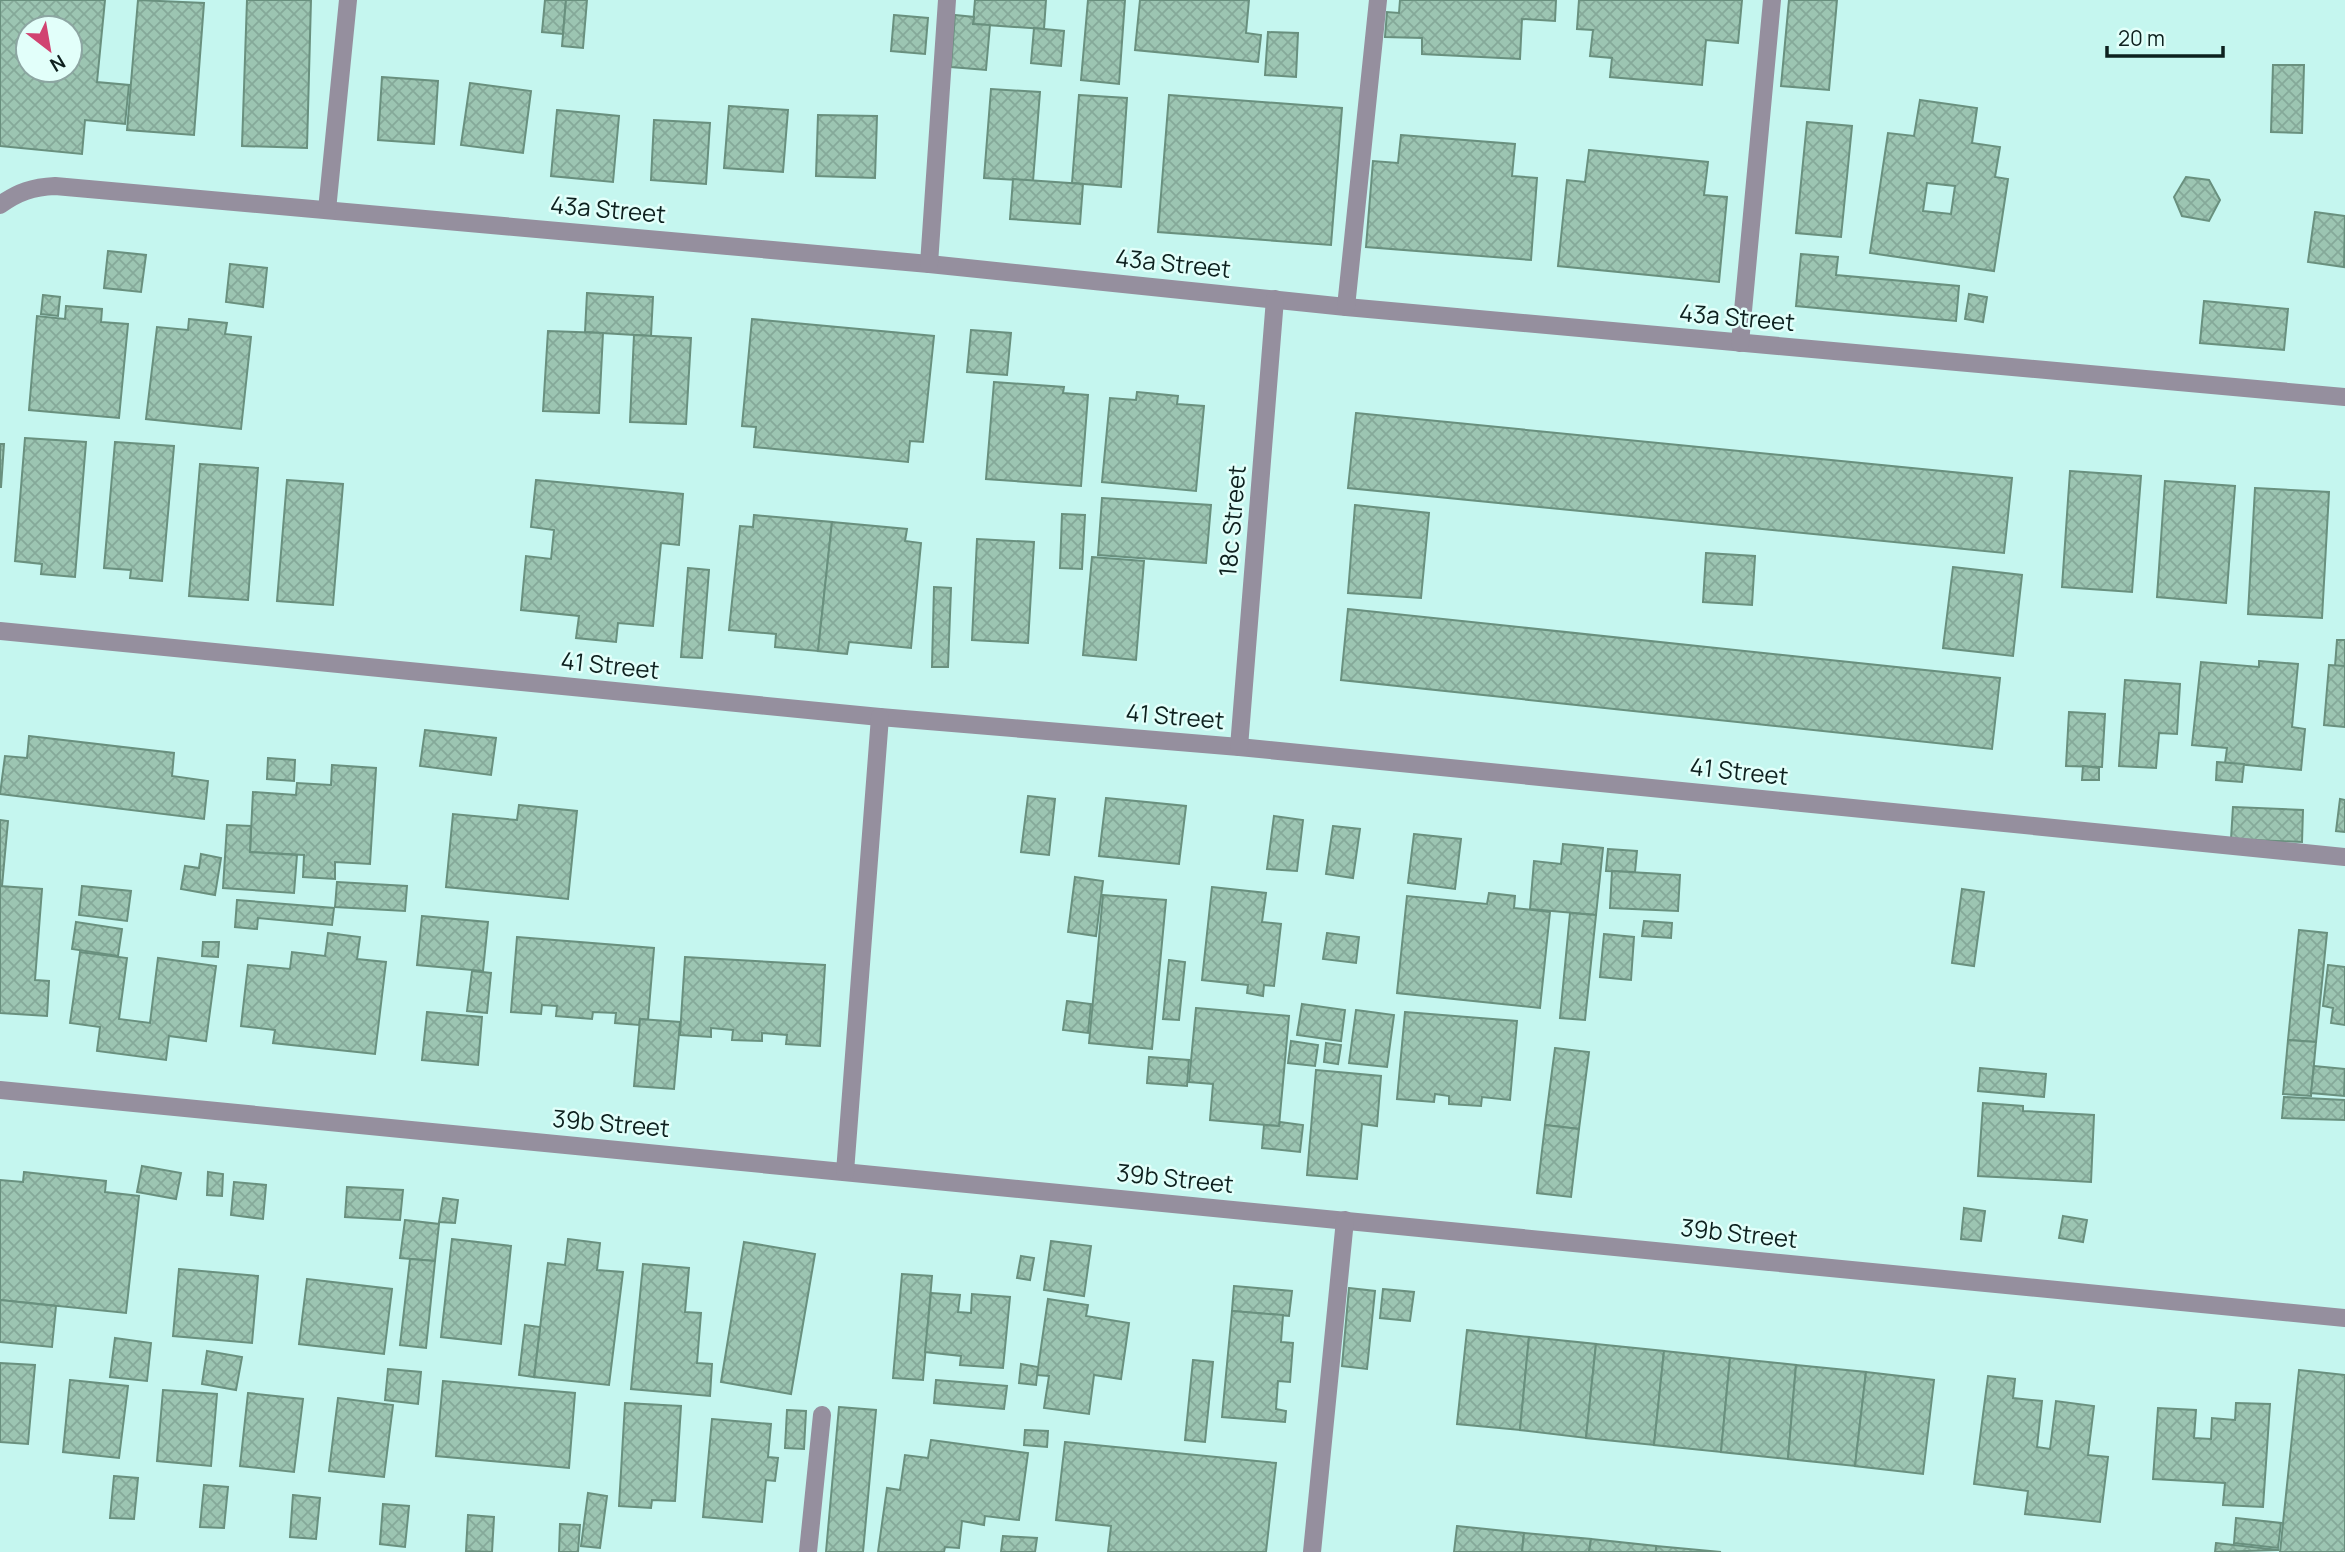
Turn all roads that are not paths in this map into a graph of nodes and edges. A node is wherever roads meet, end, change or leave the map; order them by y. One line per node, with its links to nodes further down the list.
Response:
1 (348, 0): 6 (street)
2 (947, 0): 7 (street)
3 (1378, 0): 9 (street)
4 (1772, 0): 10 (street)
5 (0, 205): 6 (street, 43a Street)
6 (327, 210): 7 (street, 43a Street)
7 (929, 264): 8 (street, 43a Street)
8 (1275, 299): 9 (street, 43a Street); 14 (street, 18c Street)
9 (1346, 307): 10 (street, 43a Street)
10 (1740, 343): 11 (street, 43a Street)
11 (2345, 397)
12 (0, 631): 13 (street, 41 Street)
13 (880, 717): 14 (street, 41 Street); 17 (street)
14 (1239, 747): 15 (street, 41 Street)
15 (2345, 857)
16 (0, 1090): 17 (street, 39b Street)
17 (845, 1172): 18 (street, 39b Street)
18 (1345, 1220): 19 (street, 39b Street); 22 (street)
19 (2345, 1318)
20 (822, 1415): 21 (street)
21 (808, 1552)
22 (1312, 1552)

